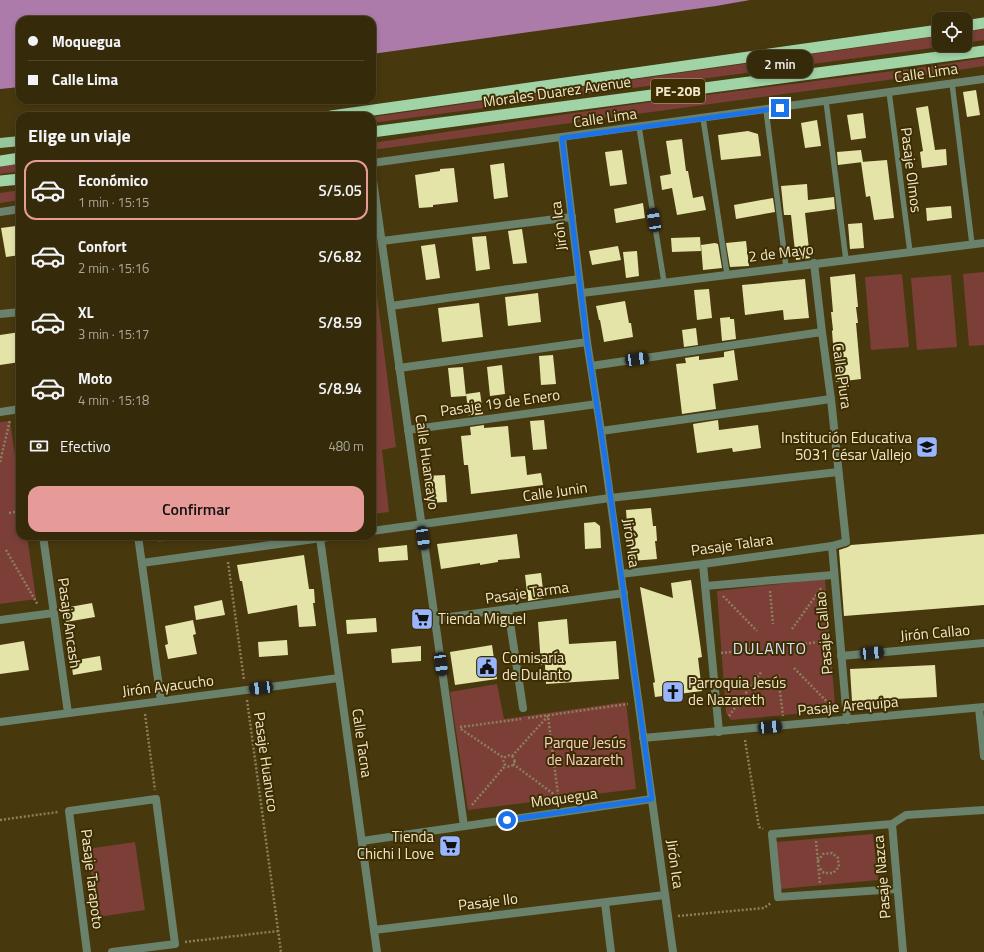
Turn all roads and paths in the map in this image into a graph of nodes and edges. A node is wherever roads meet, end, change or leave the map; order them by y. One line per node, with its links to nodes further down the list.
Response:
1 (984, 23): 2 (highway)
2 (972, 25)
3 (932, 31): 10 (highway, Morales Duarez Avenue / PE-20B)
4 (984, 51): 13 (highway, Morales Duarez Avenue / PE-20B)
5 (984, 79): 6 (street, Calle Lima)
6 (952, 83): 7 (street, Calle Lima); 28 (lane)
7 (889, 92): 8 (street, Calle Lima); 29 (lane, Pasaje Olmos)
8 (826, 101): 9 (street, Calle Lima); 30 (lane)
9 (766, 110): 11 (street, Calle Lima); 32 (lane)
10 (359, 112)
11 (703, 118): 12 (street, Calle Lima); 33 (lane)
12 (639, 127): 14 (street, Calle Lima); 35 (lane)
13 (376, 131)
14 (562, 138): 19 (street, Calle Lima); 25 (street, Jirón Ica)
15 (16, 141): 16 (main road)
16 (0, 143)
17 (16, 159): 18 (highway)
18 (0, 161)
19 (376, 162)
20 (16, 179): 21 (highway)
21 (0, 181)
22 (376, 200): 26 (street, Calle Huancayo)
23 (16, 210): 24 (street)
24 (0, 212)
25 (572, 217): 26 (street); 34 (street, Jirón Ica)
26 (382, 241): 37 (street, Calle Huancayo)
27 (984, 243): 28 (street, 2 de Mayo)
28 (972, 244): 29 (street, 2 de Mayo)
29 (910, 252): 30 (street, 2 de Mayo)
30 (846, 260): 31 (street, 2 de Mayo)
31 (814, 264): 32 (street, 2 de Mayo); 40 (street, Calle Piura)
32 (786, 267): 33 (street, 2 de Mayo)
33 (727, 274): 35 (street, 2 de Mayo)
34 (579, 279): 36 (street, Jirón Ica); 37 (street)
35 (664, 282): 36 (street, 2 de Mayo)
36 (582, 293): 41 (street, Jirón Ica)
37 (391, 306): 43 (street, Calle Huancayo)
38 (16, 312): 39 (street)
39 (0, 314)
40 (822, 332): 42 (street); 44 (street, Calle Piura)
41 (587, 342): 42 (street, Jirón Ica); 43 (street)
42 (591, 366): 45 (street, Jirón Ica)
43 (399, 368): 48 (street, Calle Huancayo)
44 (831, 400): 49 (street); 51 (street, Calle Piura)
45 (597, 404): 48 (street, Pasaje 19 de Enero); 49 (street, Jirón Ica)
46 (16, 409): 47 (street); 50 (path)
47 (0, 412)
48 (408, 430): 55 (street, Calle Huancayo)
49 (601, 431): 52 (street, Jirón Ica)
50 (0, 462)
51 (838, 472): 52 (street, Calle Junin); 61 (street, Calle Piura)
52 (610, 498): 55 (street, Calle Junin); 67 (street, Jirón Ica)
53 (16, 512): 54 (path)
54 (8, 513)
55 (421, 524): 56 (street, Calle Junin); 75 (street, Calle Huancayo)
56 (376, 530)
57 (44, 540): 73 (street, Pasaje Ancash)
58 (139, 540): 65 (street)
59 (300, 540): 64 (street)
60 (320, 540): 89 (street, Calle Tacna)
61 (846, 541): 62 (street, Pasaje Talara)
62 (832, 546): 66 (street, Pasaje Talara); 68 (street)
63 (6, 550): 74 (path)
64 (226, 551): 65 (street); 90 (path, Pasaje Huanuco)
65 (142, 563): 91 (street)
66 (703, 564): 67 (street, Pasaje Talara); 70 (street)
67 (621, 574): 71 (street, Jirón Ica)
68 (833, 575): 69 (street, Pasaje Callao); 78 (path); 80 (street, Pasaje Callao)
69 (769, 581): 70 (street, Pasaje Callao); 77 (path)
70 (709, 586): 79 (path); 84 (street)
71 (624, 593): 72 (street, Pasaje Tarma); 93 (street, Jirón Ica)
72 (508, 609): 75 (street, Pasaje Tarma); 94 (street)
73 (54, 613): 74 (street); 96 (street, Pasaje Ancash)
74 (43, 614): 76 (street)
75 (435, 619): 101 (street, Calle Huancayo)
76 (0, 620)
77 (773, 624)
78 (792, 629)
79 (758, 631)
80 (839, 640): 82 (path); 85 (street, Pasaje Callao)
81 (984, 643): 85 (street, Jirón Callao)
82 (801, 644)
83 (750, 650): 84 (path)
84 (711, 654): 103 (street)
85 (841, 656): 98 (street, Pasaje Callao)
86 (794, 668): 98 (path)
87 (762, 671): 103 (path)
88 (778, 675): 100 (path)
89 (339, 678): 90 (street, Jirón Ayacucho); 122 (street, Calle Tacna)
90 (245, 690): 91 (street, Jirón Ayacucho); 132 (path, Pasaje Huanuco)
91 (161, 701): 92 (street, Jirón Ayacucho)
92 (143, 703): 96 (street, Jirón Ayacucho); 111 (path)
93 (639, 703): 97 (path); 104 (street, Jirón Ica)
94 (522, 708)
95 (982, 708): 98 (street, Pasaje Arequipa); 106 (street)
96 (68, 713): 99 (street, Jirón Ayacucho)
97 (548, 716): 101 (path); 105 (path); 110 (path)
98 (846, 720): 100 (street, Pasaje Arequipa)
99 (0, 722)
100 (784, 726): 102 (street, Pasaje Arequipa)
101 (454, 728): 107 (path); 116 (street, Calle Huancayo)
102 (743, 729): 103 (street, Pasaje Arequipa); 121 (path)
103 (719, 732): 104 (street, Pasaje Arequipa)
104 (644, 738): 112 (street, Jirón Ica)
105 (512, 756): 107 (path); 108 (path)
106 (984, 756)
107 (504, 758): 109 (path)
108 (513, 764): 109 (path); 110 (path)
109 (505, 766): 116 (path)
110 (560, 798): 115 (path)
111 (156, 799): 114 (street); 133 (street)
112 (652, 799): 115 (street, Moquegua); 127 (street, Jirón Ica)
113 (984, 810): 118 (street)
114 (68, 811): 117 (path); 134 (street, Pasaje Tarapoto)
115 (559, 812): 119 (street, Moquegua)
116 (462, 816): 119 (street, Calle Huancayo)
117 (0, 820)
118 (892, 824): 120 (street, Pasaje Nazca); 125 (street, Pasaje Nazca)
119 (464, 826): 122 (street, Moquegua)
120 (816, 830): 121 (street, Pasaje Nazca); 123 (path)
121 (772, 834): 128 (street)
122 (362, 841): 131 (street, Calle Tacna)
123 (818, 861): 124 (path); 124 (path)
124 (818, 866): 126 (path)
125 (897, 889): 126 (street); 140 (street, Pasaje Nazca)
126 (821, 894): 128 (street)
127 (665, 895): 129 (street, Pasaje Ilo); 130 (street, Jirón Ica)
128 (778, 897): 130 (path)
129 (605, 903): 131 (street, Pasaje Ilo); 138 (street)
130 (668, 917): 139 (street, Jirón Ica)
131 (374, 930): 137 (street, Calle Tacna)
132 (278, 931): 133 (path); 136 (path, Pasaje Huanuco)
133 (175, 944): 135 (street)
134 (87, 952)
135 (112, 952)
136 (281, 952)
137 (377, 952)
138 (611, 952)
139 (674, 952)
140 (903, 952)

